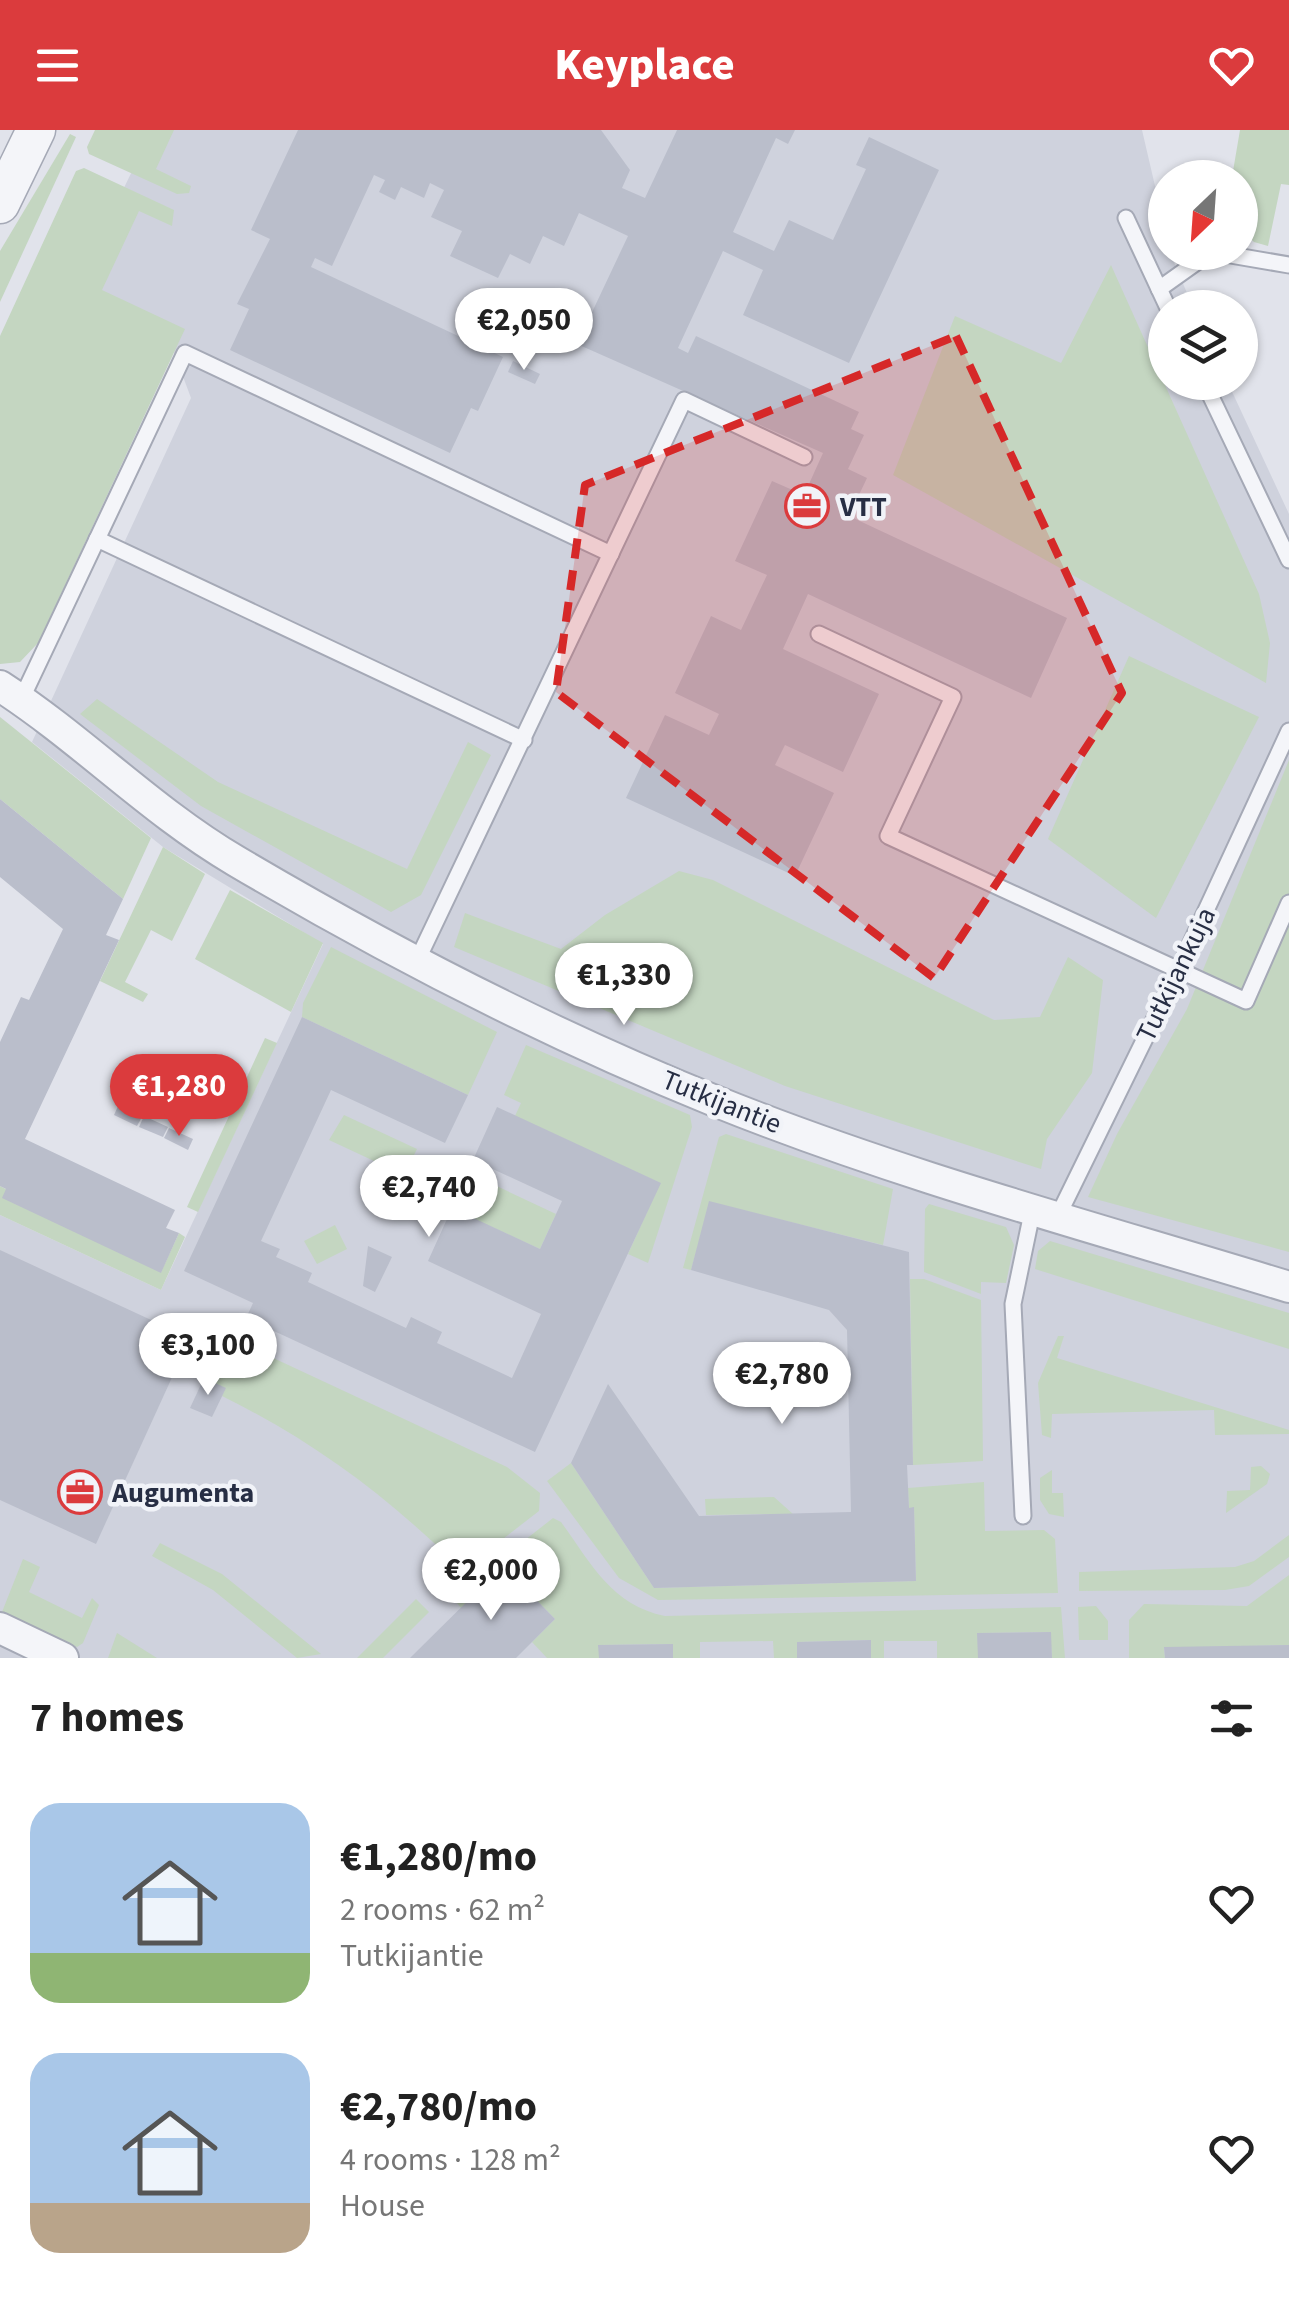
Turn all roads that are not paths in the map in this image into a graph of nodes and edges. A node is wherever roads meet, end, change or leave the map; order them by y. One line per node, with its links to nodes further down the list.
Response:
1 (36, 130): 2 (street)
2 (0, 204)
3 (1126, 218): 7 (lane)
4 (1258, 260): 5 (lane)
5 (1289, 265)
6 (1187, 270): 7 (lane)
7 (1160, 290)
8 (1213, 400): 12 (lane)
9 (804, 457): 11 (lane)
10 (97, 539): 11 (lane); 14 (lane); 16 (lane)
11 (612, 554): 16 (lane)
12 (1289, 560)
13 (819, 634): 19 (lane)
14 (11, 693): 18 (street, Tutkijantie)
15 (1289, 730): 19 (lane, Tutkijankuja)
16 (524, 740): 18 (lane)
17 (1289, 903): 19 (lane)
18 (416, 963): 20 (street, Tutkijantie)
19 (1178, 971): 20 (lane, Tutkijankuja)
20 (1045, 1212): 21 (street, Tutkijantie); 22 (lane, Tutkijankuja)
21 (1289, 1287)
22 (1023, 1516)
23 (0, 1628): 24 (street)
24 (63, 1658)

